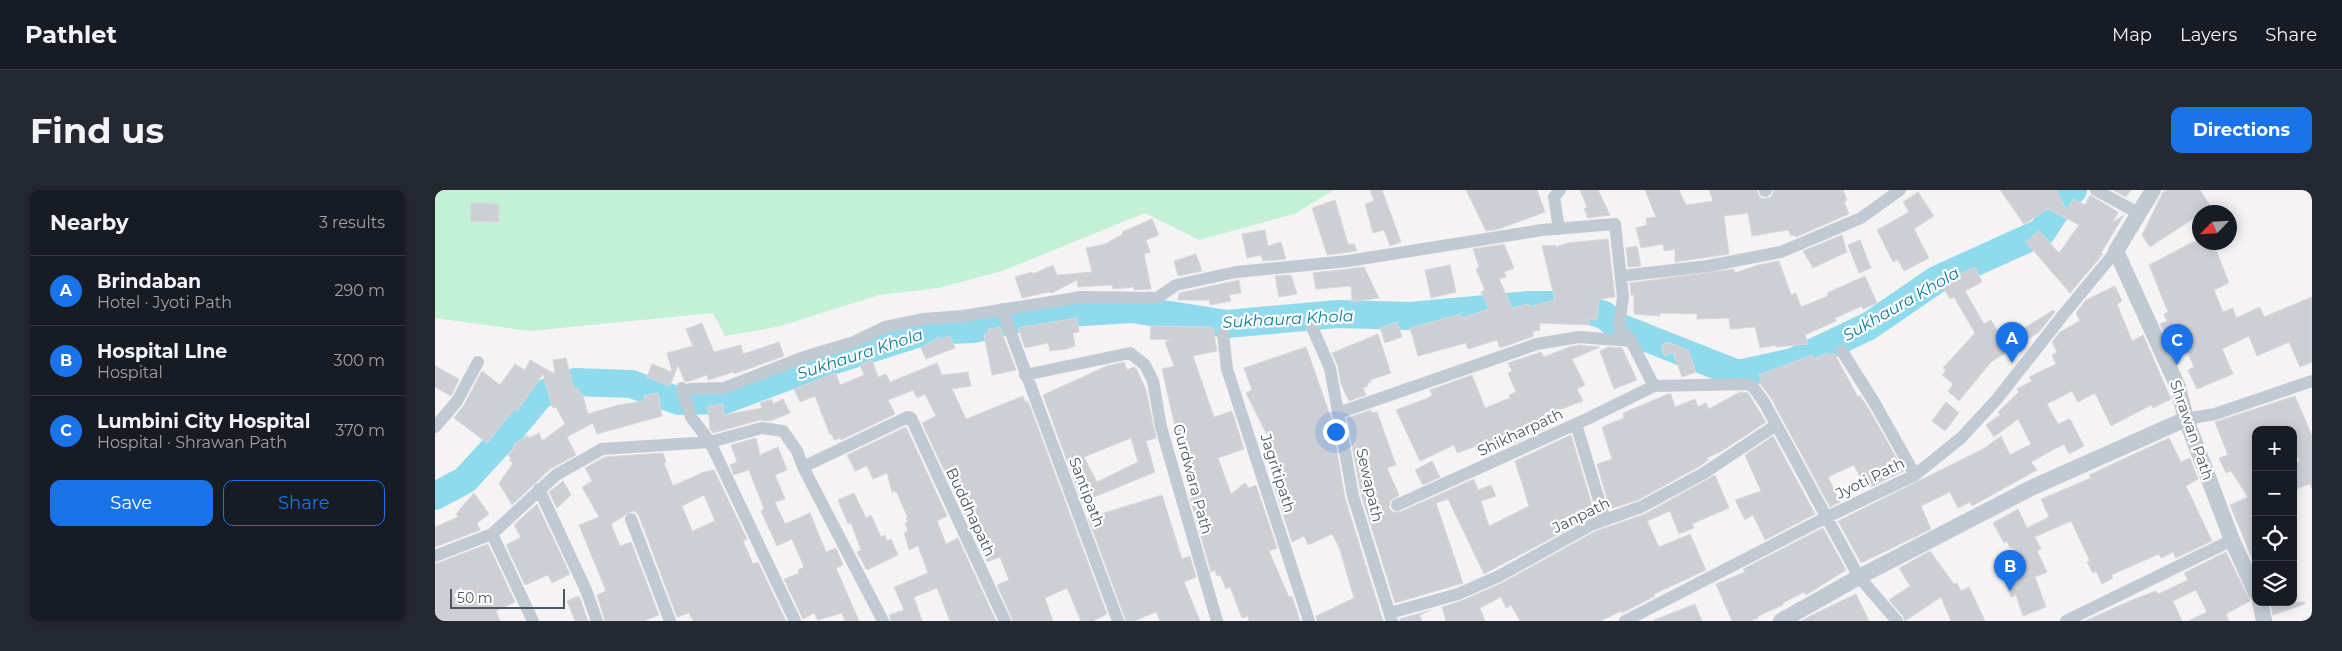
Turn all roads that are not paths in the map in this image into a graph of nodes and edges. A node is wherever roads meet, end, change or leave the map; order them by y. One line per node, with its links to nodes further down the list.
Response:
1 (1560, 190): 6 (street)
2 (1900, 190): 8 (street)
3 (2096, 190): 5 (street)
4 (2153, 190): 5 (street)
5 (2138, 213): 7 (street)
6 (1559, 229): 8 (street); 9 (street)
7 (2116, 251): 19 (street, Shrawan Path); 25 (street, Jyoti Path)
8 (1621, 276): 12 (street)
9 (1002, 309): 15 (street, Santipath); 23 (street)
10 (1313, 327): 18 (street, Sewapath)
11 (1223, 334): 46 (street, Jagritipath)
12 (1631, 341): 17 (street); 18 (street)
13 (1842, 351): 25 (street)
14 (478, 362): 22 (street)
15 (1025, 375): 44 (street, Santipath); 45 (street, Gurdwara Path)
16 (2312, 381): 19 (street)
17 (1654, 386): 20 (street, Shikharpath); 21 (street)
18 (1338, 412): 37 (street, Sewapath)
19 (2186, 419): 32 (street, Shrawan Path); 34 (street)
20 (1577, 424): 27 (street, Shikharpath); 30 (street)
21 (1776, 425): 29 (street); 30 (street, Janpath)
22 (435, 427)
23 (710, 442): 24 (street); 26 (street); 41 (street)
24 (803, 467): 42 (street); 43 (street, Buddhapath)
25 (1915, 475): 29 (street, Jyoti Path)
26 (539, 489): 31 (street); 39 (street)
27 (1397, 505)
28 (631, 518): 40 (street)
29 (1825, 518): 34 (street); 47 (street, Jyoti Path)
30 (1605, 520): 37 (street, Janpath)
31 (492, 534): 33 (street); 38 (street)
32 (2232, 540): 35 (street, Shrawan Path); 50 (street)
33 (435, 556)
34 (1859, 577): 48 (street); 49 (street)
35 (2252, 585)
36 (2261, 606): 51 (street)
37 (1391, 617)
38 (533, 621)
39 (597, 621)
40 (670, 621)
41 (795, 621)
42 (883, 621)
43 (1005, 621)
44 (1118, 621)
45 (1217, 621)
46 (1309, 621)
47 (1625, 621)
48 (1781, 621)
49 (1897, 621)
50 (2066, 621)
51 (2264, 621)

